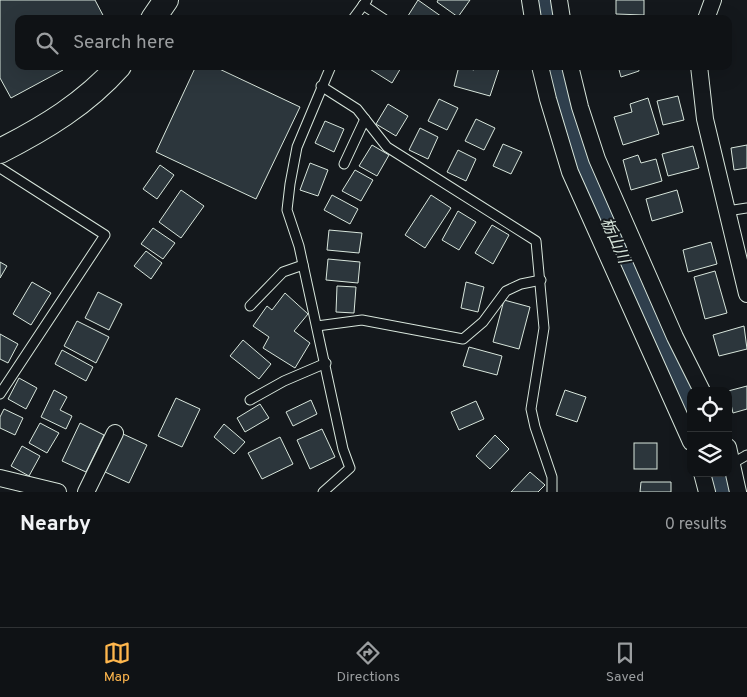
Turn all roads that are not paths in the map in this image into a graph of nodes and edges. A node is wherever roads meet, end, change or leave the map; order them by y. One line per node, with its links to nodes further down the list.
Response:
1 (166, 0): 6 (street)
2 (530, 0): 9 (street)
3 (559, 0): 10 (street)
4 (713, 0): 11 (street)
5 (365, 3): 7 (lane); 8 (lane)
6 (155, 15)
7 (356, 15)
8 (379, 15)
9 (532, 15)
10 (561, 15)
11 (707, 15)
12 (115, 70): 19 (street)
13 (329, 70): 17 (lane)
14 (541, 70): 34 (street)
15 (571, 70): 30 (street)
16 (699, 70): 23 (street)
17 (322, 86): 18 (lane); 24 (lane)
18 (365, 119): 20 (lane); 25 (lane)
19 (0, 151)
20 (344, 164)
21 (0, 168): 31 (lane)
22 (747, 208): 23 (lane)
23 (727, 211): 26 (street)
24 (303, 265): 27 (lane); 28 (lane)
25 (541, 280): 28 (lane); 41 (lane)
26 (747, 294)
27 (250, 306)
28 (317, 326): 29 (lane)
29 (326, 363): 32 (lane); 40 (lane)
30 (700, 387)
31 (0, 394)
32 (250, 400)
33 (115, 433): 39 (street)
34 (687, 433)
35 (740, 459): 43 (street)
36 (703, 477): 42 (street)
37 (0, 478): 38 (street)
38 (58, 492)
39 (86, 492)
40 (323, 492)
41 (552, 492)
42 (706, 492)
43 (738, 492)

